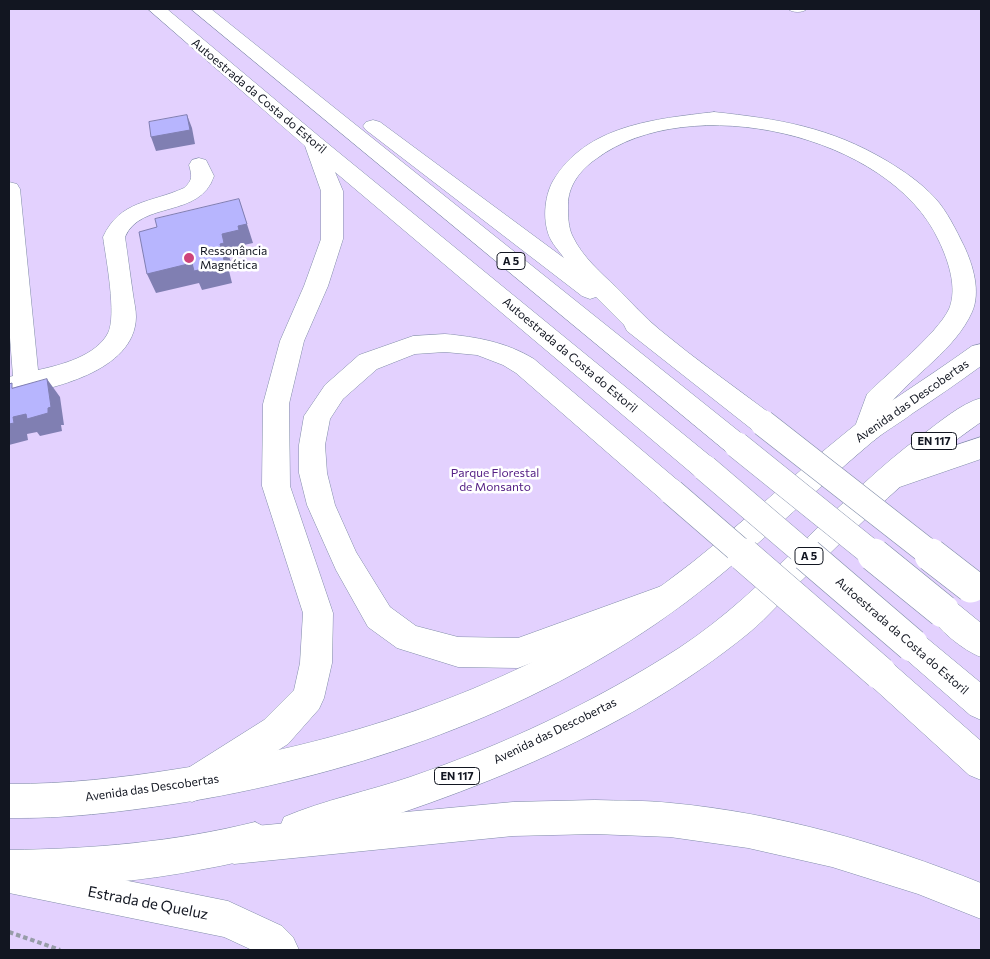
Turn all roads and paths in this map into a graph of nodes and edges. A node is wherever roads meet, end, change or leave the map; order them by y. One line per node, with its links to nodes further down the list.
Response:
1 (157, 9): 4 (main road, Autoestrada da Costa do Estoril / A 5)
2 (200, 9): 3 (main road, A 5)
3 (284, 78): 7 (main road); 16 (main road, A 5, bridge)
4 (314, 143): 17 (main road, Autoestrada da Costa do Estoril / A 5, bridge); 19 (main road)
5 (199, 165): 9 (main road)
6 (9, 189): 9 (main road)
7 (649, 336): 11 (main road); 14 (main road, bridge)
8 (981, 353): 11 (main road, Avenida das Descobertas)
9 (17, 385)
10 (981, 408): 13 (main road, Avenida das Descobertas / EN 117)
11 (866, 432): 15 (main road, Avenida das Descobertas)
12 (981, 448): 13 (main road)
13 (891, 478): 21 (main road, Avenida das Descobertas / EN 117)
14 (976, 590)
15 (667, 598): 18 (main road, bridge); 19 (main road, Avenida das Descobertas)
16 (981, 642)
17 (981, 704)
18 (981, 763)
19 (192, 785): 20 (main road, Avenida das Descobertas)
20 (9, 801)
21 (234, 846): 22 (main road, Avenida das Descobertas / EN 117); 24 (main road)
22 (9, 868)
23 (9, 875): 27 (main road, Estrada de Queluz)
24 (981, 901)
25 (9, 932): 26 (path)
26 (60, 950)
27 (280, 950)

